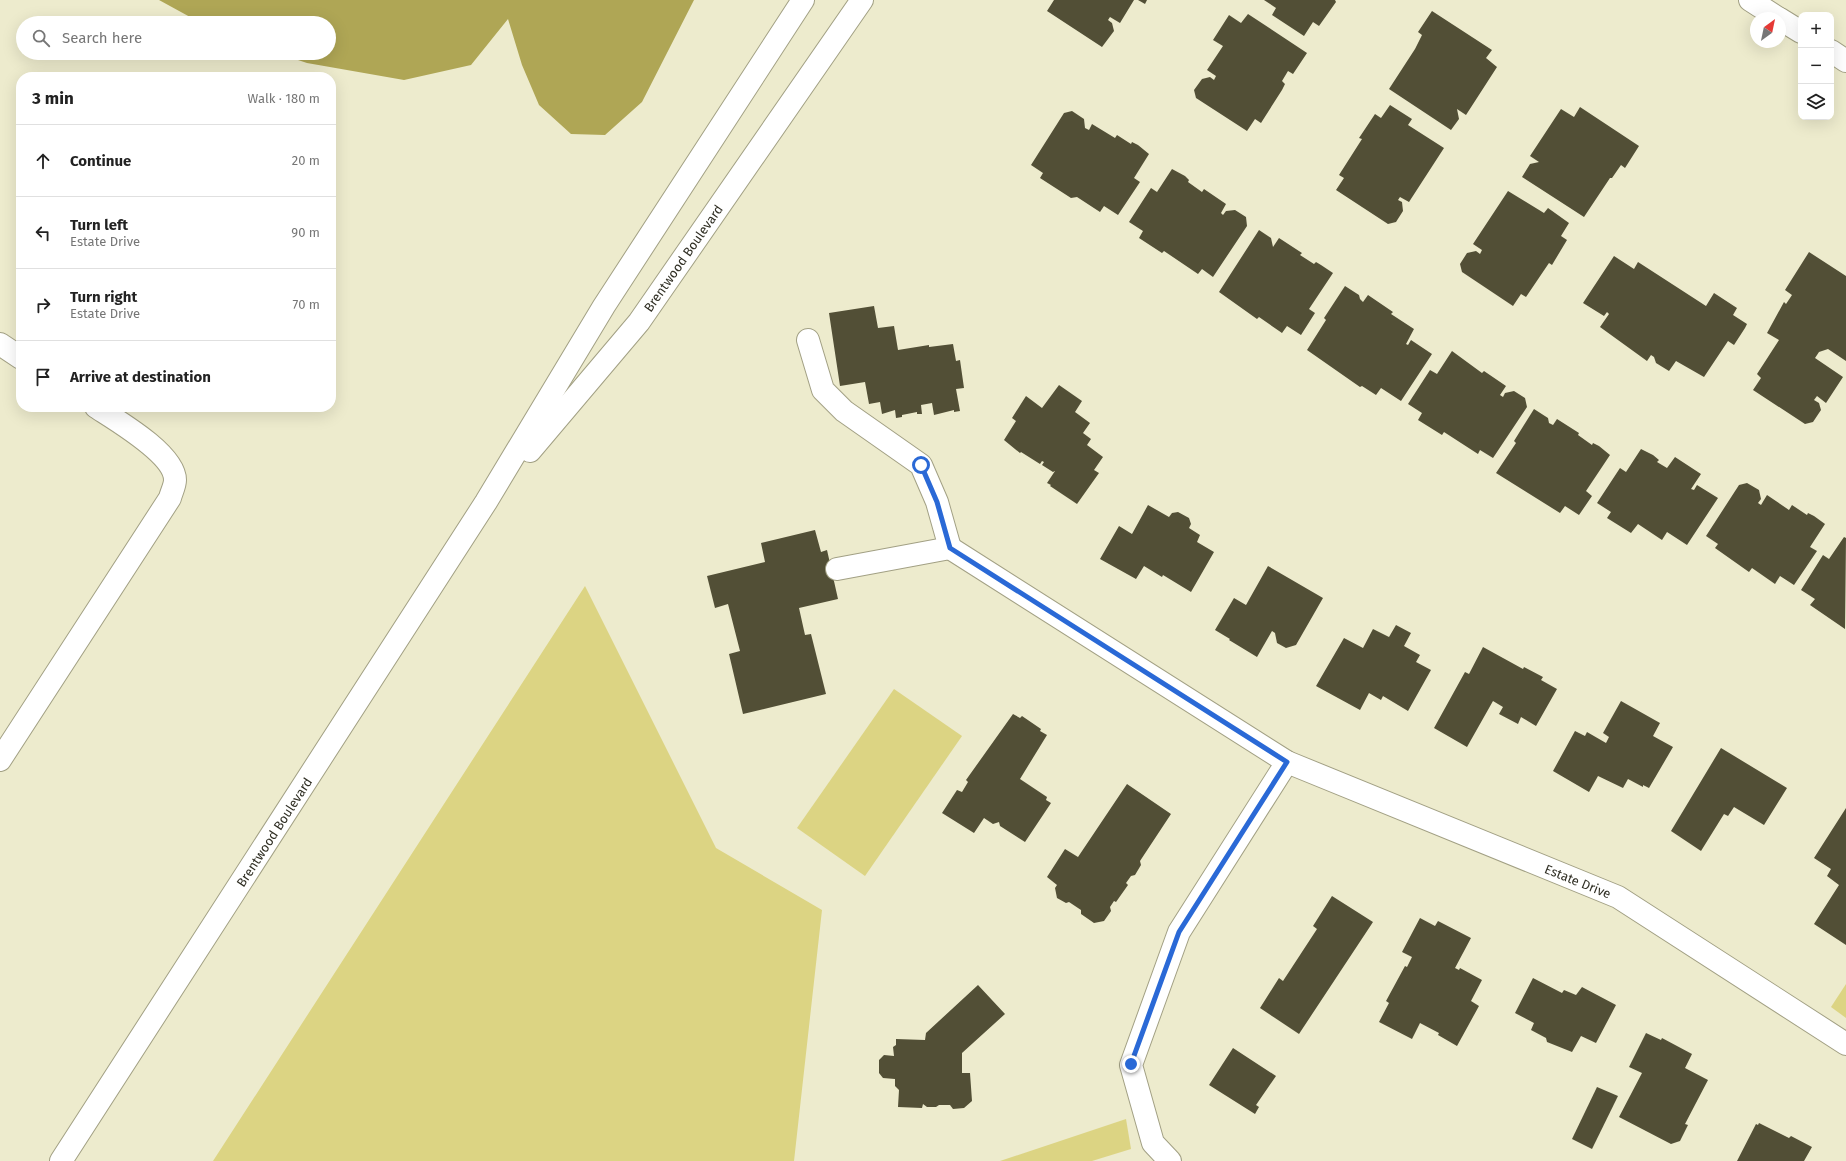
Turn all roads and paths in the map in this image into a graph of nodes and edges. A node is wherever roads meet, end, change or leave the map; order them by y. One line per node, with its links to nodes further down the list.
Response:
1 (803, 0): 13 (street, Brentwood Boulevard)
2 (862, 0): 13 (street, Brentwood Boulevard)
3 (1750, 0): 4 (street)
4 (1768, 12)
5 (1786, 23): 6 (street)
6 (1798, 30)
7 (1834, 53): 8 (street)
8 (1846, 61)
9 (808, 340): 14 (street)
10 (0, 344): 11 (street)
11 (16, 355)
12 (104, 412): 16 (street)
13 (486, 502): 19 (street, Brentwood Boulevard)
14 (950, 548): 15 (street); 17 (street, Estate Drive)
15 (837, 569)
16 (0, 760)
17 (1287, 762): 18 (street, Estate Drive); 20 (street)
18 (1843, 1035)
19 (61, 1161)
20 (1170, 1161)

